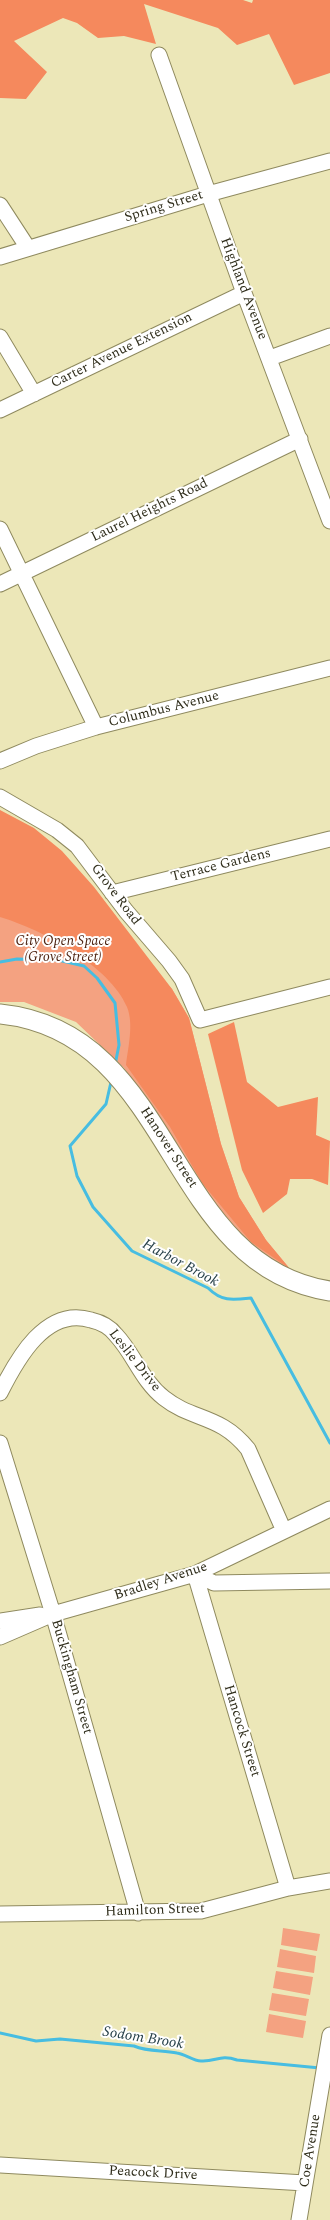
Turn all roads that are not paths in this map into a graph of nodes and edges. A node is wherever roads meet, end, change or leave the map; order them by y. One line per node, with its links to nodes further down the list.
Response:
1 (159, 55): 3 (street, Highland Avenue)
2 (330, 161): 3 (street, Spring Street)
3 (208, 194): 5 (street, Spring Street); 7 (street, Highland Avenue)
4 (0, 205): 5 (street)
5 (28, 248): 6 (street, Spring Street)
6 (0, 257)
7 (244, 293): 10 (street, Highland Avenue); 11 (street, Carter Avenue Extension)
8 (330, 336): 10 (street)
9 (0, 337): 11 (street)
10 (270, 358): 13 (street, Highland Avenue)
11 (34, 394): 12 (street, Carter Avenue Extension)
12 (0, 410)
13 (300, 439): 14 (street, Highland Avenue); 17 (street, Laurel Heights Road)
14 (326, 497): 15 (street, Highland Avenue)
15 (330, 521)
16 (0, 529): 17 (street)
17 (22, 573): 18 (street, Laurel Heights Road); 20 (street)
18 (0, 584)
19 (330, 668): 20 (street, Columbus Avenue)
20 (96, 727): 21 (street, Columbus Avenue)
21 (0, 761)
22 (0, 796): 24 (street, Grove Road)
23 (330, 839): 24 (street, Terrace Gardens)
24 (112, 893): 25 (street, Grove Road)
25 (330, 987)
26 (0, 1014): 27 (main road, Hanover Street)
27 (330, 1291)
28 (0, 1393): 31 (street, Leslie Drive)
29 (0, 1443): 34 (street, Buckingham Street)
30 (330, 1509): 31 (street, Bradley Avenue)
31 (284, 1530): 32 (street, Bradley Avenue)
32 (195, 1574): 33 (street); 34 (street, Bradley Avenue); 38 (street, Hancock Street)
33 (330, 1582)
34 (52, 1614): 35 (street, Bradley Avenue); 36 (street, Bradley Avenue); 39 (street, Buckingham Street)
35 (0, 1621)
36 (0, 1637)
37 (330, 1881): 38 (street, Hamilton Street)
38 (288, 1888): 39 (street, Hamilton Street)
39 (138, 1913): 40 (street, Hamilton Street)
40 (0, 1914)
41 (330, 2035): 43 (street, Coe Avenue)
42 (0, 2165): 43 (street, Peacock Drive)
43 (305, 2183): 44 (street, Coe Avenue)
44 (300, 2220)

